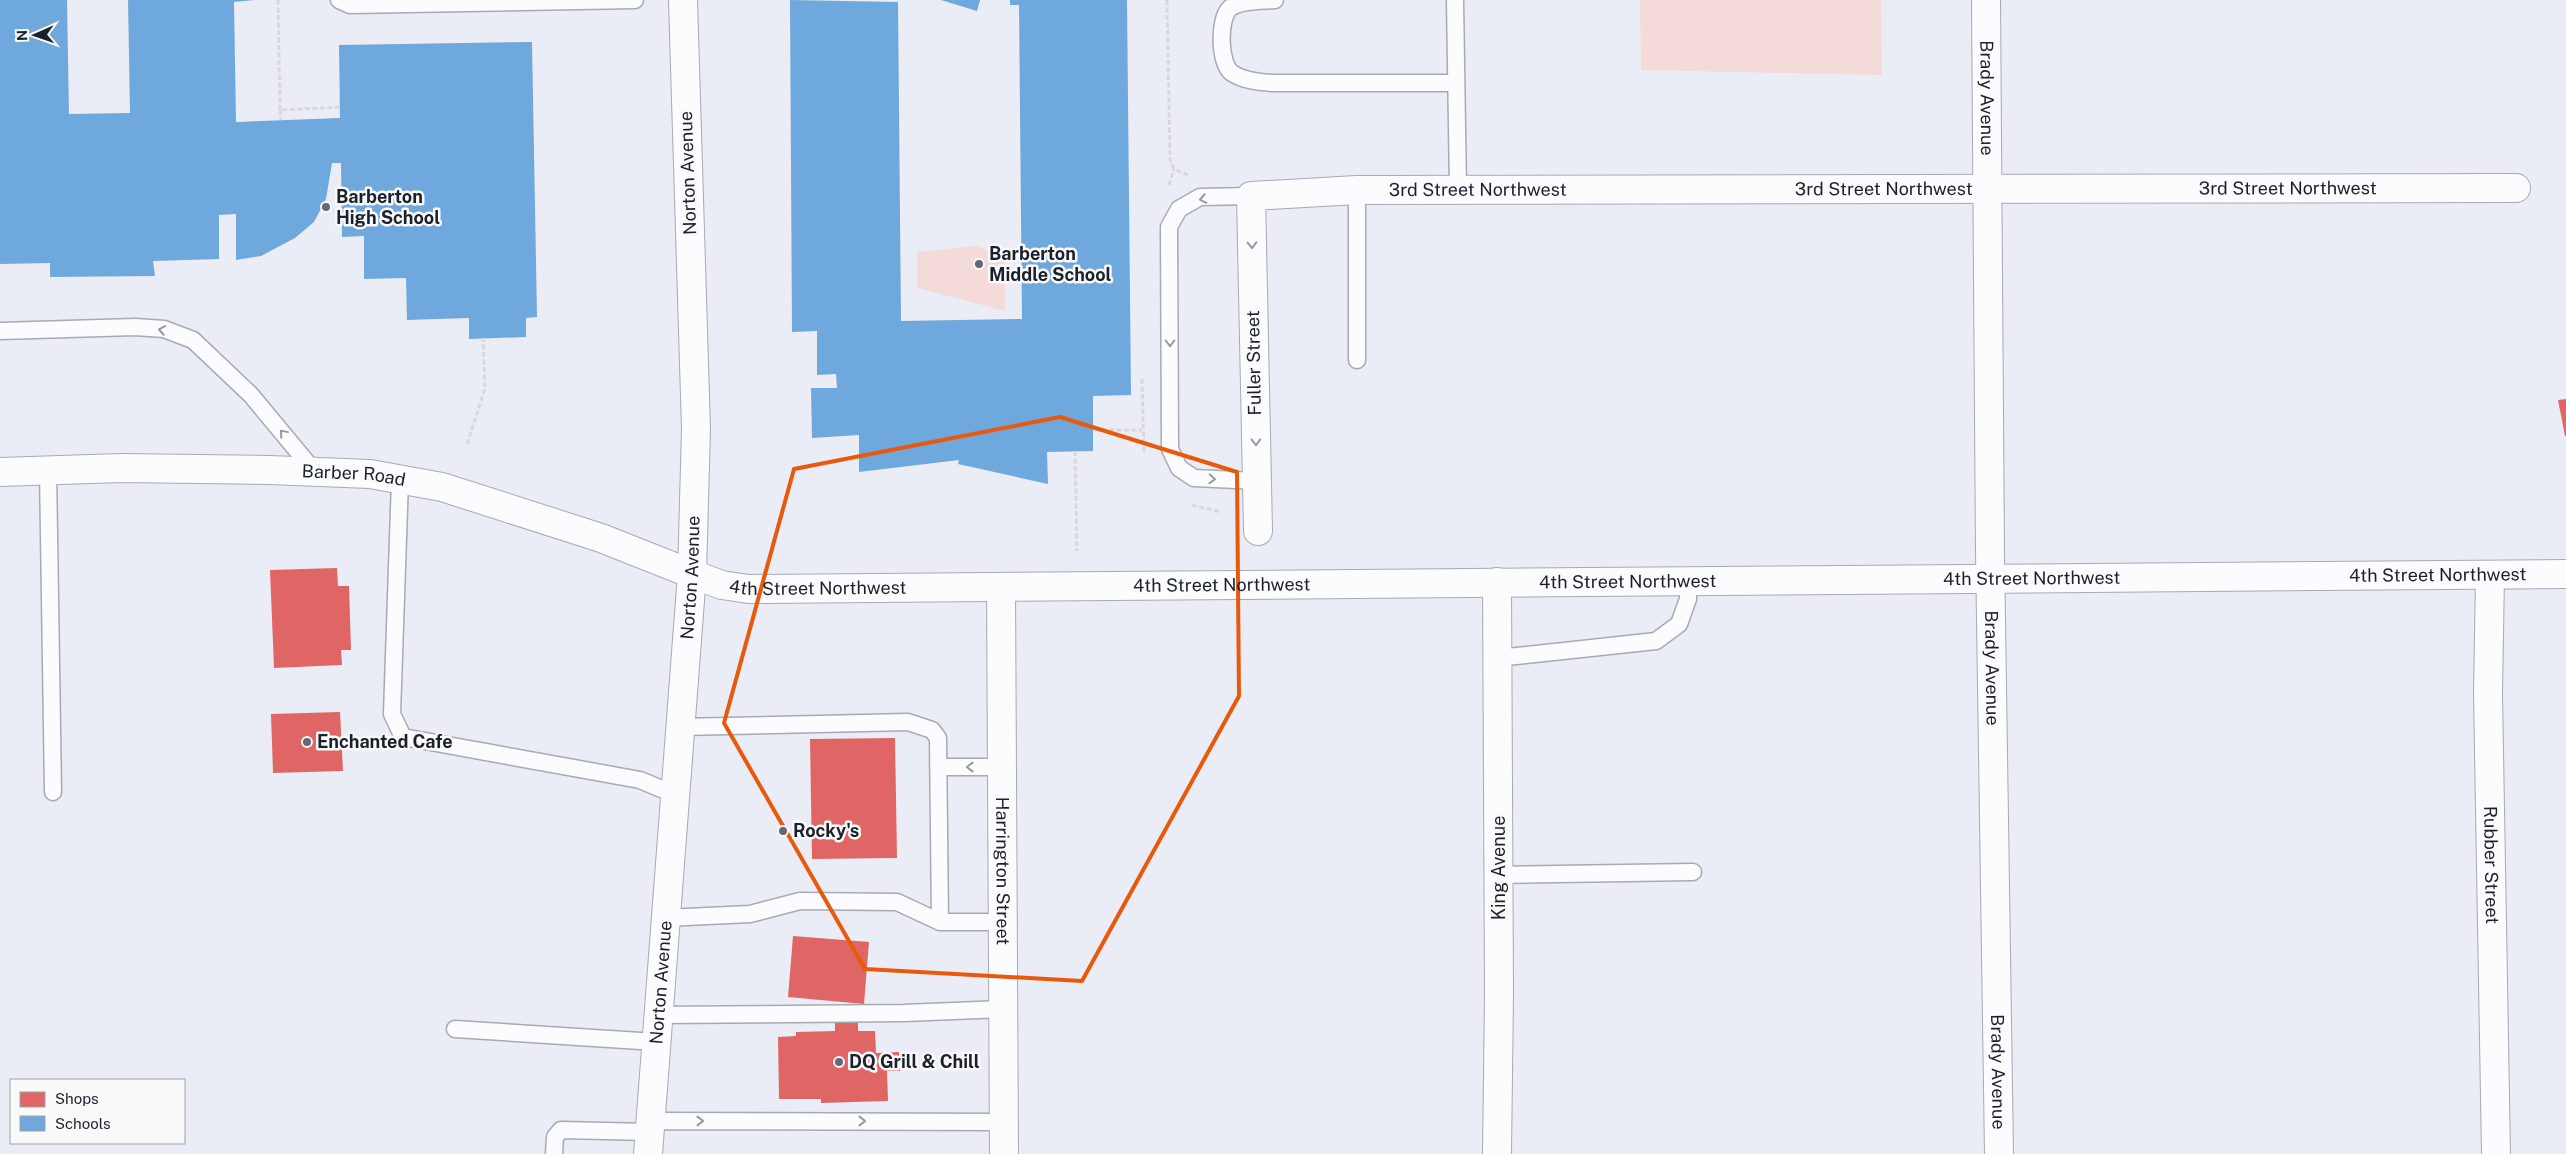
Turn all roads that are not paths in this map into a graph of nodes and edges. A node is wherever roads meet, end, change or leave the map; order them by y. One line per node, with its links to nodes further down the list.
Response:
1 (340, 0): 7 (lane)
2 (634, 0): 7 (lane)
3 (683, 0): 22 (street, Norton Avenue)
4 (1275, 0): 8 (lane)
5 (1455, 0): 8 (lane)
6 (1986, 0): 9 (street, Brady Avenue)
7 (568, 1)
8 (1456, 83): 12 (lane)
9 (1986, 188): 10 (street, 3rd Street Northwest); 12 (street, 3rd Street Northwest); 25 (street, Brady Avenue)
10 (2516, 188)
11 (1357, 190): 12 (street, 3rd Street Northwest); 13 (street, 3rd Street Northwest); 15 (lane)
12 (1458, 190)
13 (1251, 196): 20 (street, Fuller Street, one-way to 20); 20 (lane, one-way to 20)
14 (0, 331): 17 (lane, one-way to 14)
15 (1356, 360)
16 (48, 470): 17 (street, Barber Road); 18 (street, Barber Road); 33 (lane)
17 (314, 471): 19 (street, Barber Road)
18 (0, 472)
19 (400, 480): 22 (street, Barber Road); 34 (lane)
20 (1257, 481): 21 (street, Fuller Street)
21 (1258, 531)
22 (692, 574): 28 (street, 4th Street Northwest); 30 (street, Norton Avenue)
23 (2566, 574): 24 (street, 4th Street Northwest)
24 (2490, 575): 25 (street, 4th Street Northwest); 50 (street, Rubber Street)
25 (1990, 579): 26 (street, 4th Street Northwest); 49 (street, Brady Avenue)
26 (1688, 581): 27 (street, 4th Street Northwest); 29 (lane)
27 (1497, 582): 28 (street, 4th Street Northwest); 29 (street, King Avenue)
28 (1001, 587): 32 (street, Harrington Street)
29 (1498, 658): 36 (street, King Avenue)
30 (680, 727): 31 (lane); 34 (street, Norton Avenue)
31 (938, 767): 32 (lane, one-way to 31); 38 (lane)
32 (1002, 767): 39 (street, Harrington Street)
33 (53, 792)
34 (676, 795): 37 (street, Norton Avenue)
35 (1693, 872): 36 (lane)
36 (1499, 875): 48 (street, King Avenue)
37 (665, 918): 38 (lane); 41 (street, Norton Avenue)
38 (940, 922): 39 (lane)
39 (1002, 922): 40 (street, Harrington Street)
40 (1003, 1009): 41 (lane); 44 (street, Harrington Street)
41 (658, 1014): 43 (street, Norton Avenue)
42 (455, 1029): 43 (lane)
43 (656, 1042): 45 (street, Norton Avenue)
44 (1004, 1122): 45 (lane, one-way to 44); 47 (street, Harrington Street)
45 (650, 1136): 46 (lane)
46 (554, 1154)
47 (1004, 1154)
48 (1497, 1154)
49 (1999, 1154)
50 (2496, 1154)

